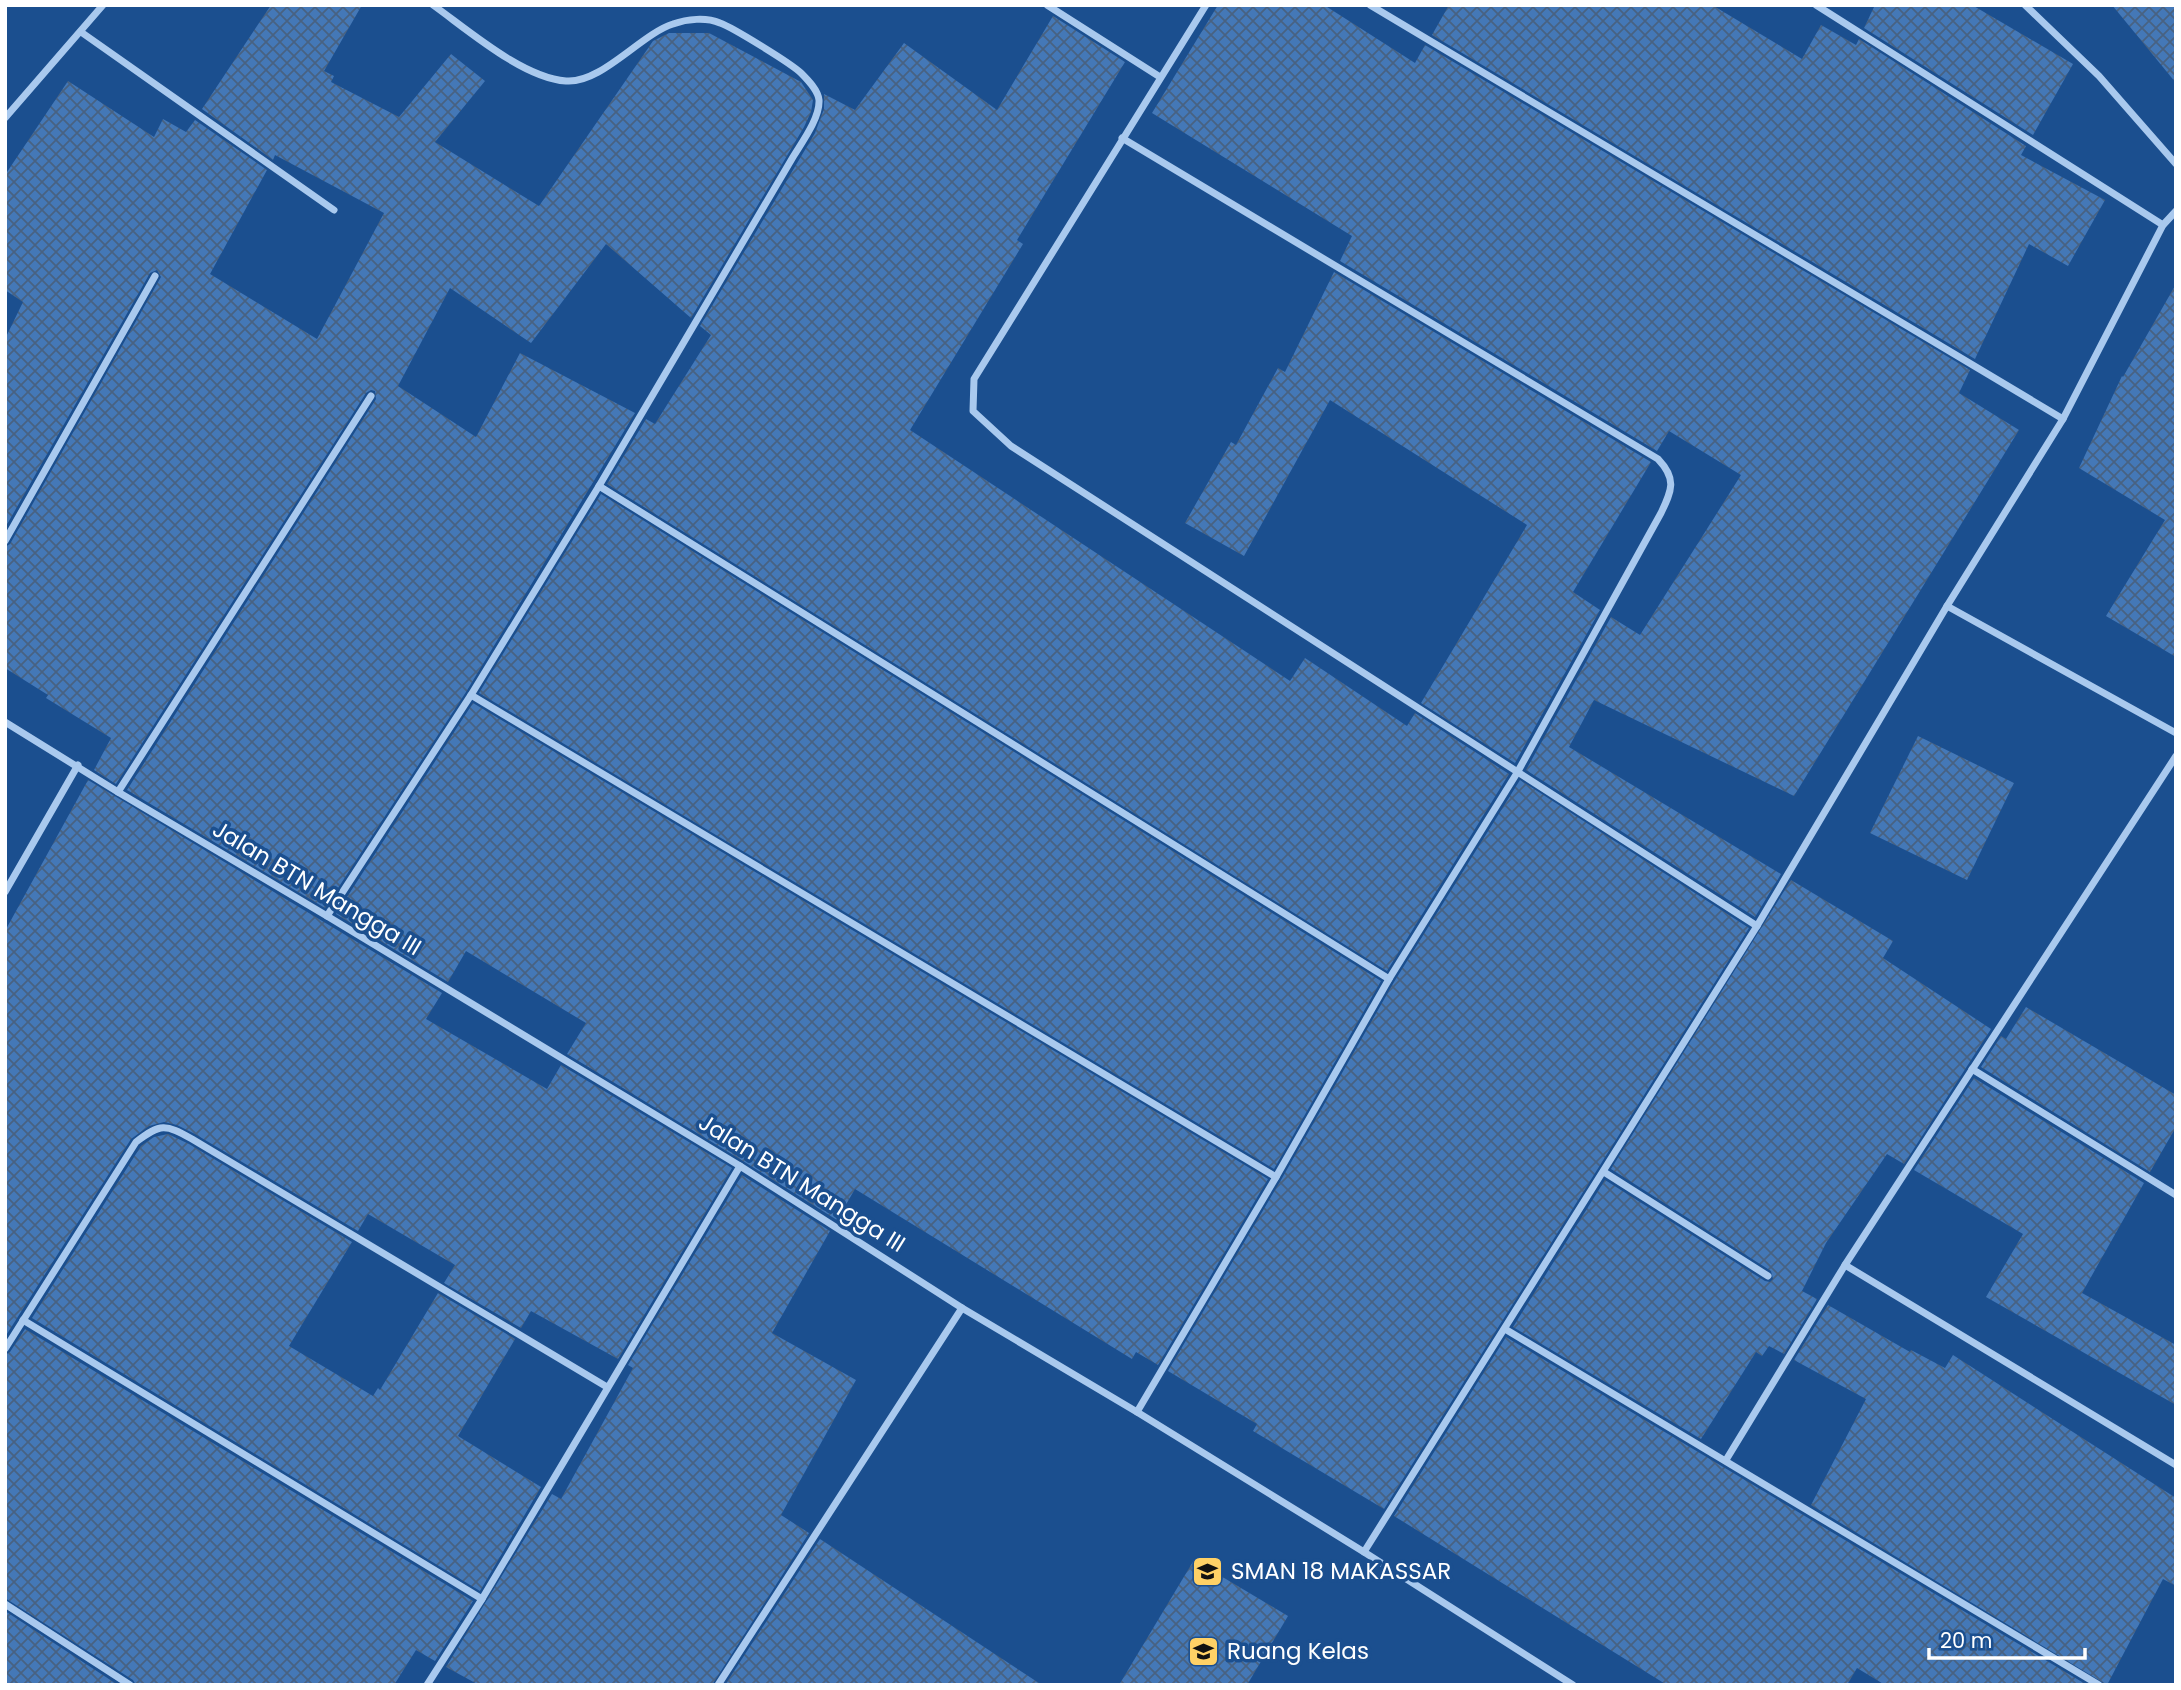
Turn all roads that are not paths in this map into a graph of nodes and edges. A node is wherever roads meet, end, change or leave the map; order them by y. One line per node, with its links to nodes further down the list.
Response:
1 (103, 5): 8 (street)
2 (433, 5): 19 (street)
3 (1046, 5): 9 (street)
4 (1206, 5): 9 (street)
5 (1370, 5): 18 (street)
6 (1816, 5): 15 (street)
7 (2025, 5): 12 (street)
8 (82, 32): 10 (street); 13 (street)
9 (1160, 77): 11 (street)
10 (5, 118)
11 (1122, 138): 27 (street); 27 (street)
12 (2176, 164)
13 (334, 210)
14 (2176, 211): 15 (street)
15 (2164, 225): 18 (street)
16 (155, 276): 20 (street)
17 (371, 396): 28 (street)
18 (2063, 419): 21 (street)
19 (599, 486): 22 (street); 32 (street)
20 (5, 541)
21 (1947, 606): 24 (street); 31 (street)
22 (471, 695): 30 (street); 36 (street)
23 (5, 722): 26 (street, Jalan BTN Mangga III)
24 (2176, 733)
25 (2176, 756): 33 (street)
26 (78, 765): 28 (street, Jalan BTN Mangga III); 29 (street)
27 (1517, 773): 31 (street); 32 (street)
28 (118, 792): 30 (street, Jalan BTN Mangga III)
29 (5, 892)
30 (327, 916): 34 (street, Jalan BTN Mangga III)
31 (1756, 926): 35 (street)
32 (1389, 979): 36 (street)
33 (1972, 1069): 37 (street); 38 (street)
34 (740, 1166): 40 (street, Jalan BTN Mangga III); 44 (street)
35 (1604, 1172): 39 (street); 42 (street)
36 (1276, 1177): 45 (street)
37 (2176, 1195)
38 (1846, 1265): 46 (street); 47 (street)
39 (1768, 1276)
40 (962, 1308): 45 (street, Jalan BTN Mangga III); 53 (street)
41 (23, 1320): 43 (street); 44 (street); 49 (street)
42 (1505, 1329): 46 (street); 48 (street)
43 (5, 1349)
44 (607, 1387): 49 (street)
45 (1137, 1412): 48 (street, Jalan BTN Mangga III)
46 (1726, 1460): 55 (street)
47 (2176, 1465)
48 (1364, 1552): 54 (street, Jalan BTN Mangga III)
49 (482, 1599): 52 (street)
50 (5, 1604): 51 (street)
51 (130, 1685)
52 (427, 1685)
53 (718, 1685)
54 (1573, 1685)
55 (2099, 1685)

